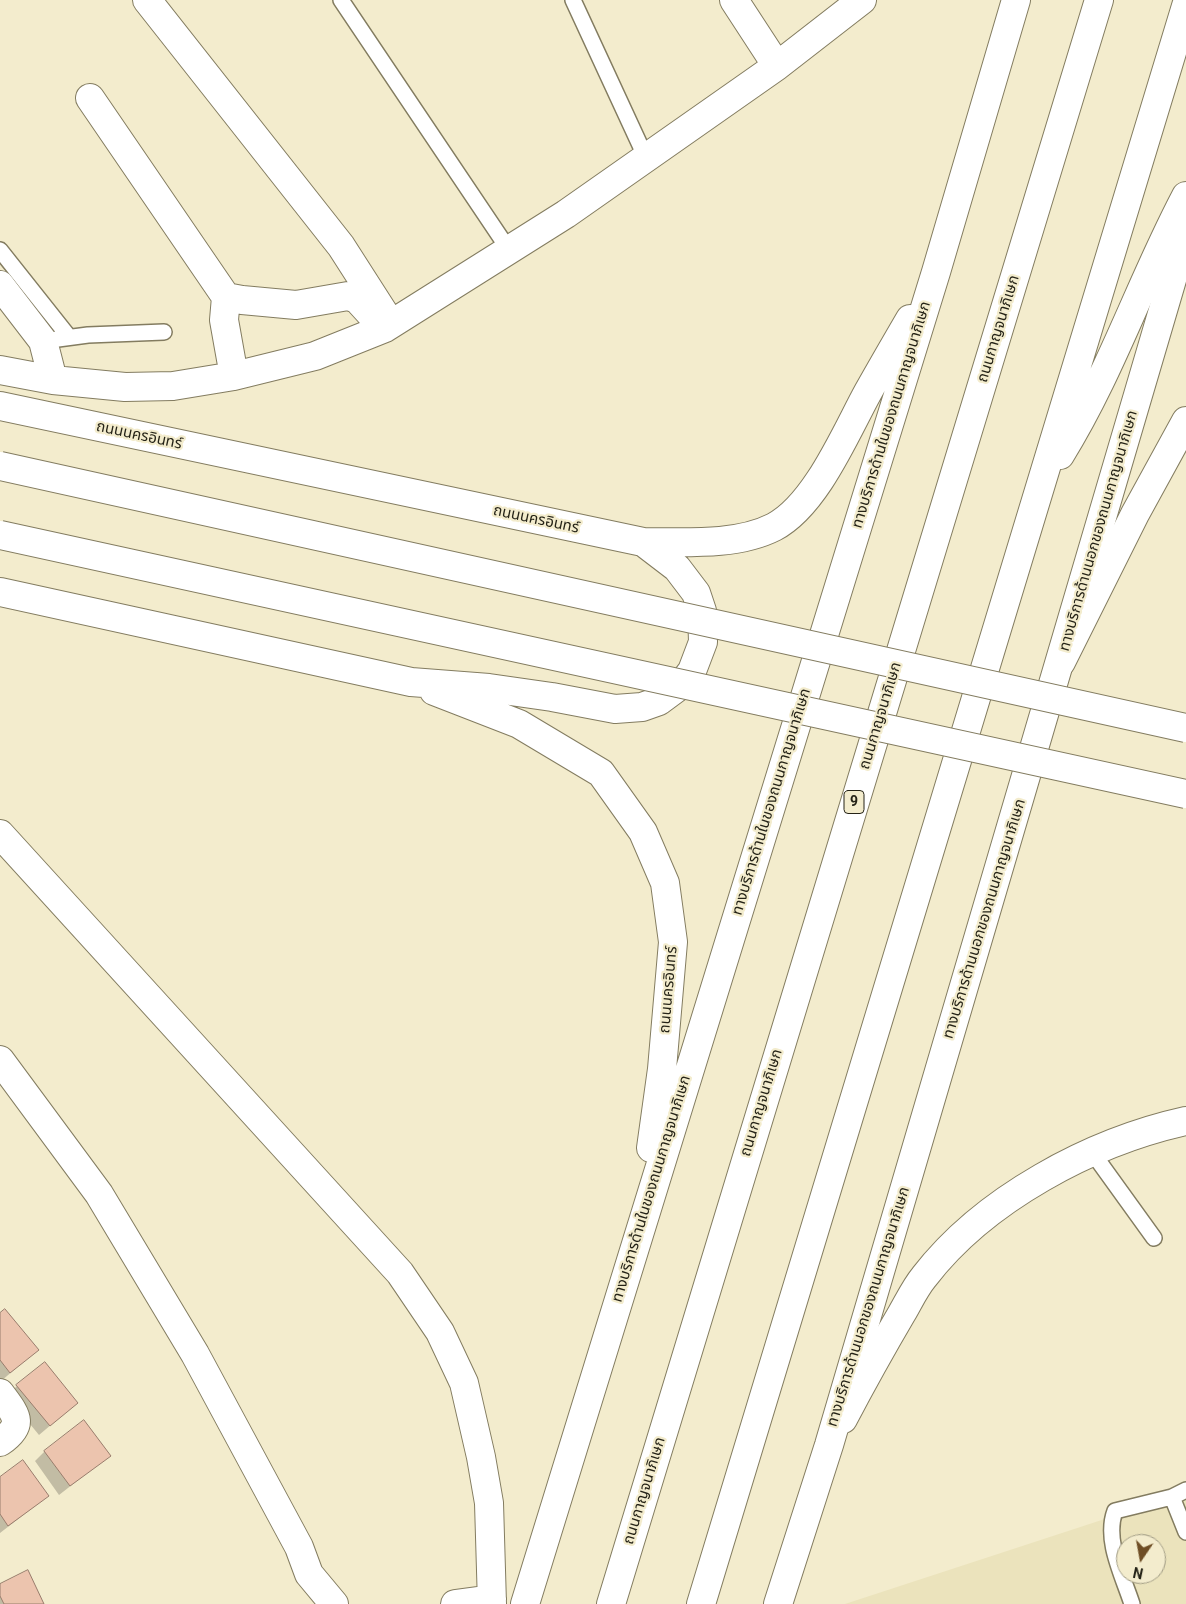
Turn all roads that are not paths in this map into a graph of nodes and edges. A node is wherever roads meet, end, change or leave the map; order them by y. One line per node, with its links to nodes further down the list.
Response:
1 (147, 0): 19 (main road)
2 (341, 0): 15 (lane)
3 (573, 0): 11 (lane)
4 (734, 0): 9 (main road)
5 (862, 0): 9 (main road)
6 (1016, 0): 16 (main road, ทางบริการด้านในของถนนกาญจนาภิเษก)
7 (1099, 0): 52 (main road, ถนนกาญจนาภิเษก / 9)
8 (1186, 6): 28 (main road)
9 (777, 66): 11 (main road)
10 (90, 98): 18 (main road)
11 (646, 158): 15 (main road)
12 (1186, 196): 28 (main road)
13 (1186, 232): 32 (main road, ทางบริการด้านนอกของถนนกาญจนาภิเษก)
14 (0, 250): 21 (lane)
15 (509, 250): 19 (main road)
16 (936, 272): 30 (main road, ถนนนครอินทร์); 40 (main road, ทางบริการด้านในของถนนกาญจนาภิเษก)
17 (0, 285): 21 (main road)
18 (226, 296): 19 (main road); 23 (main road)
19 (388, 326): 23 (main road)
20 (164, 332): 21 (lane)
21 (56, 339): 24 (main road)
22 (0, 370): 24 (main road)
23 (234, 376): 24 (main road)
24 (53, 380)
25 (0, 406): 30 (main road, ถนนนครอินทร์)
26 (1186, 421): 32 (main road)
27 (0, 466): 34 (main road, bridge)
28 (1038, 490): 53 (main road)
29 (0, 535): 35 (main road, bridge)
30 (643, 542): 33 (main road)
31 (0, 592): 33 (main road)
32 (1061, 662): 44 (main road, ทางบริการด้านนอกของถนนกาญจนาภิเษก)
33 (411, 682): 40 (main road, ถนนนครอินทร์)
34 (1186, 728)
35 (1186, 794)
36 (0, 834): 48 (main road)
37 (0, 1060): 49 (main road)
38 (1186, 1121): 39 (main road)
39 (1092, 1152): 41 (lane); 44 (main road)
40 (640, 1226): 51 (main road, ทางบริการด้านในของถนนกาญจนาภิเษก)
41 (1154, 1238)
42 (0, 1394): 43 (main road)
43 (0, 1442)
44 (828, 1445): 54 (main road, ทางบริการด้านนอกของถนนกาญจนาภิเษก)
45 (1186, 1490): 46 (lane)
46 (1172, 1497): 47 (lane); 55 (lane)
47 (1186, 1532)
48 (492, 1602): 50 (main road)
49 (334, 1604)
50 (455, 1604)
51 (525, 1604)
52 (611, 1604)
53 (700, 1604)
54 (778, 1604)
55 (1132, 1604)

